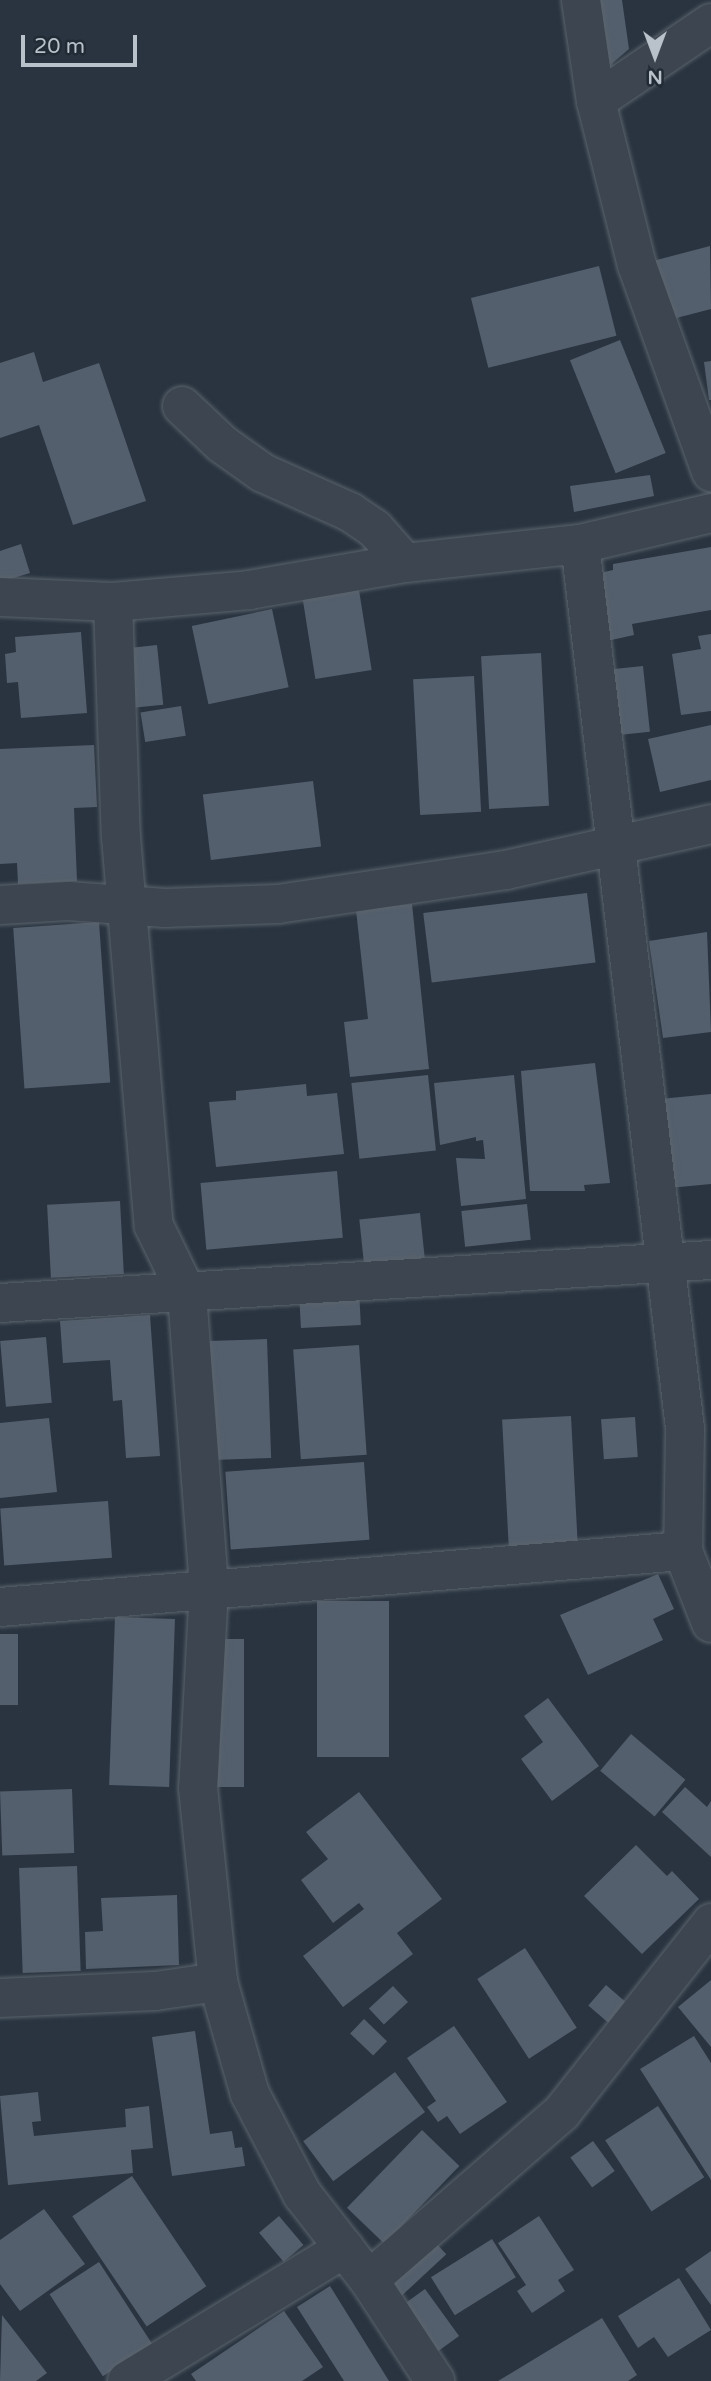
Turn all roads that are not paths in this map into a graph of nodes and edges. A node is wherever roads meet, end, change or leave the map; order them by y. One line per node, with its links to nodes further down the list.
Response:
1 (581, 0): 3 (street)
2 (711, 23): 3 (street)
3 (596, 101): 5 (street)
4 (182, 406): 8 (street)
5 (711, 472)
6 (711, 513): 7 (street)
7 (580, 544): 8 (street); 12 (street)
8 (405, 563): 10 (street)
9 (0, 597): 10 (street)
10 (113, 602): 16 (street)
11 (711, 824): 12 (street)
12 (617, 848): 13 (street); 15 (street)
13 (0, 905)
14 (711, 1260): 15 (street)
15 (667, 1266): 16 (street); 18 (street)
16 (187, 1293): 17 (street); 19 (street)
17 (0, 1303)
18 (683, 1551): 19 (street); 21 (street)
19 (209, 1588): 20 (street); 23 (street)
20 (0, 1607)
21 (711, 1623)
22 (711, 1923): 26 (street)
23 (218, 1982): 24 (street); 25 (street)
24 (0, 1998)
25 (345, 2248): 26 (street); 27 (street)
26 (369, 2280): 28 (street)
27 (127, 2381)
28 (435, 2381)

